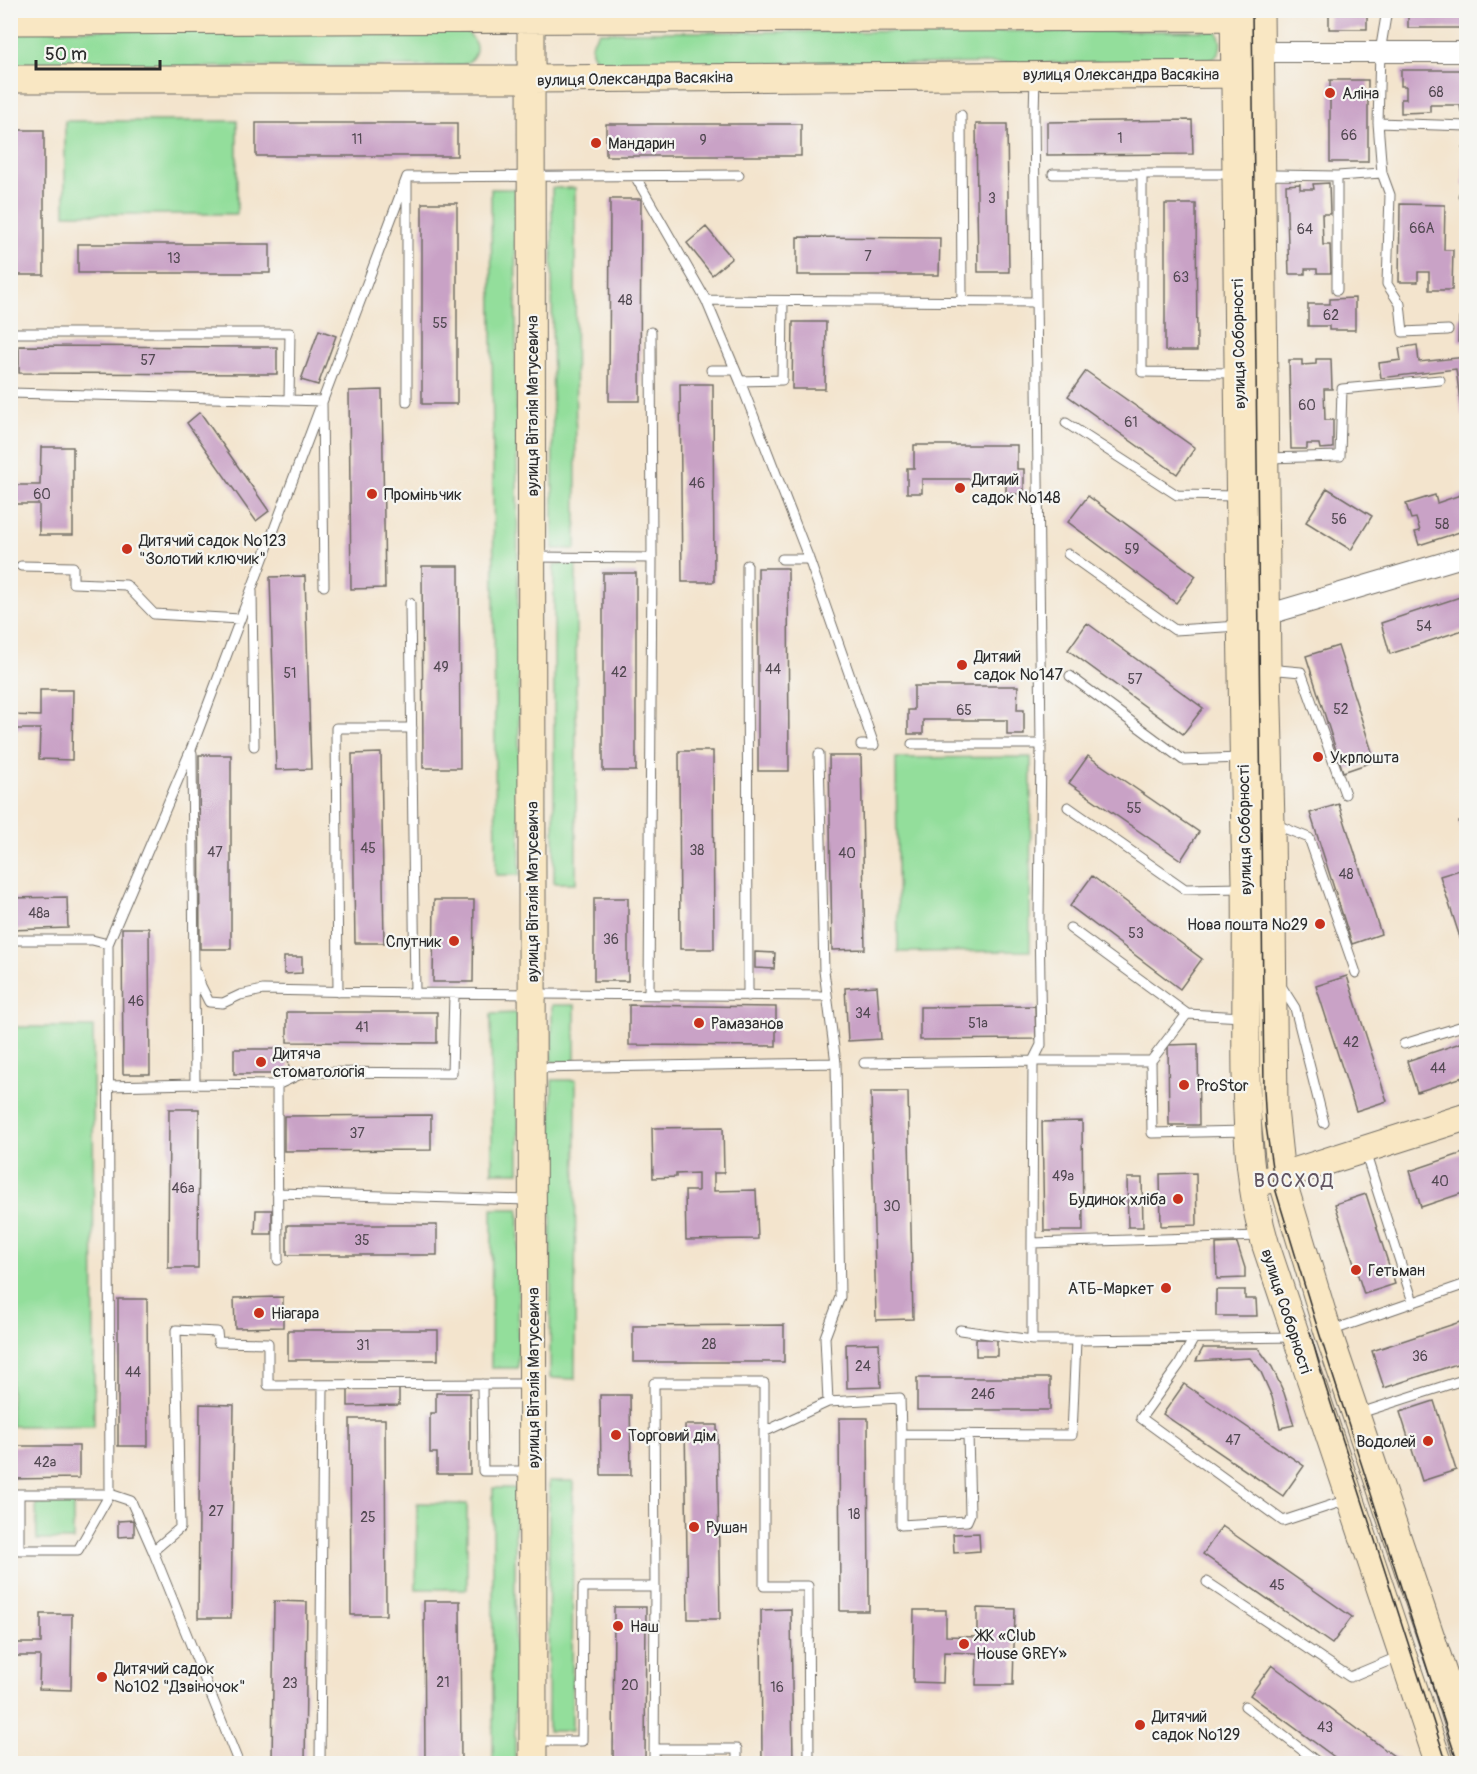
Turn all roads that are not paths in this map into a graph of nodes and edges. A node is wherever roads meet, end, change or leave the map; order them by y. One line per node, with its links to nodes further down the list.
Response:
1 (1387, 10): 5 (lane)
2 (1247, 14): 3 (street); 7 (street, вулиця Соборності)
3 (531, 20): 4 (street); 10 (street, вулиця Віталія Матусевича)
4 (10, 21)
5 (1380, 51): 6 (street); 7 (street); 12 (lane)
6 (1467, 52)
7 (1252, 66): 8 (street, вулиця Олександра Васякіна); 17 (street, вулиця Соборності); 23 (street, вулиця Соборності)
8 (1035, 75): 10 (street, вулиця Олександра Васякіна); 30 (lane)
9 (10, 79): 10 (street, вулиця Олександра Васякіна)
10 (532, 79): 22 (street, вулиця Віталія Матусевича)
11 (961, 115): 29 (lane)
12 (1378, 123): 13 (lane); 14 (lane)
13 (1467, 126)
14 (1382, 173): 20 (lane); 31 (lane)
15 (1053, 174): 16 (lane)
16 (1142, 174): 17 (lane); 36 (lane)
17 (1236, 174): 36 (street, вулиця Соборності)
18 (739, 175): 19 (lane)
19 (635, 176): 22 (lane); 24 (lane)
20 (1337, 176): 23 (lane); 26 (lane)
21 (407, 177): 22 (lane); 41 (lane); 42 (lane)
22 (532, 177): 48 (street, вулиця Віталія Матусевича)
23 (1262, 181): 44 (street, вулиця Соборності)
24 (642, 187): 25 (lane); 27 (lane)
25 (654, 187)
26 (1337, 290)
27 (706, 300): 28 (lane); 35 (lane)
28 (783, 301): 29 (lane); 38 (lane)
29 (962, 302): 30 (lane)
30 (1036, 302): 64 (lane)
31 (1448, 330)
32 (651, 332): 49 (lane)
33 (10, 333): 40 (lane)
34 (711, 370): 35 (lane)
35 (735, 370): 38 (lane)
36 (1239, 373): 45 (street, вулиця Соборності)
37 (1440, 380): 44 (lane)
38 (740, 381): 50 (lane)
39 (10, 393): 40 (lane)
40 (289, 400): 41 (lane)
41 (322, 401): 54 (lane); 55 (lane)
42 (407, 402)
43 (1066, 423): 45 (lane)
44 (1265, 458): 57 (street, вулиця Соборності)
45 (1240, 495): 59 (street, вулиця Соборності)
46 (1068, 554): 59 (lane)
47 (1467, 556): 57 (street)
48 (532, 557): 49 (lane); 83 (street, вулиця Віталія Матусевича)
49 (652, 558): 84 (lane)
50 (809, 558): 51 (lane); 65 (lane)
51 (782, 559)
52 (747, 565): 85 (lane)
53 (21, 566): 58 (lane)
54 (252, 586): 58 (lane); 66 (lane)
55 (324, 586)
56 (410, 603): 62 (lane)
57 (1266, 615): 60 (street, вулиця Соборності)
58 (240, 619): 67 (lane)
59 (1241, 626): 69 (street, вулиця Соборності)
60 (1267, 668): 70 (lane); 72 (street, вулиця Соборності)
61 (1070, 676): 69 (lane)
62 (412, 728): 80 (lane); 81 (lane)
63 (912, 744): 64 (lane)
64 (1041, 744): 91 (lane)
65 (861, 745)
66 (254, 746)
67 (192, 747): 76 (lane); 77 (lane)
68 (819, 754): 86 (lane)
69 (1243, 758): 73 (street, вулиця Соборності)
70 (1345, 794)
71 (1068, 807): 73 (lane)
72 (1271, 823): 78 (street, вулиця Соборності); 79 (lane)
73 (1246, 888): 88 (street, вулиця Соборності)
74 (1070, 928): 87 (lane)
75 (10, 940): 76 (lane)
76 (108, 944): 98 (lane)
77 (194, 963): 80 (lane); 96 (lane)
78 (1272, 972): 100 (lane); 103 (street, вулиця Соборності)
79 (1356, 973)
80 (338, 992): 81 (lane)
81 (415, 993): 82 (lane)
82 (454, 994): 83 (lane); 97 (lane)
83 (532, 994): 84 (lane); 95 (street, вулиця Віталія Матусевича)
84 (648, 994): 85 (lane)
85 (748, 996): 86 (lane)
86 (827, 996): 93 (lane)
87 (1187, 1014): 88 (lane); 92 (lane)
88 (1245, 1017): 101 (street, вулиця Соборності)
89 (1467, 1025): 90 (lane)
90 (1404, 1044)
91 (1033, 1061): 92 (lane); 94 (lane); 108 (lane)
92 (1151, 1061): 101 (lane)
93 (836, 1063): 95 (lane); 122 (lane)
94 (864, 1063)
95 (532, 1068): 106 (street, вулиця Віталія Матусевича)
96 (195, 1084): 97 (lane); 98 (lane)
97 (277, 1085): 105 (lane)
98 (108, 1086): 129 (lane)
99 (1467, 1117): 102 (street)
100 (1324, 1122)
101 (1247, 1131): 104 (street, вулиця Соборності)
102 (1364, 1150): 103 (street); 111 (lane)
103 (1281, 1176): 104 (street); 113 (street, вулиця Соборності)
104 (1252, 1185): 107 (street, вулиця Соборності)
105 (278, 1193): 106 (lane); 109 (lane)
106 (533, 1200): 120 (street, вулиця Віталія Матусевича)
107 (1263, 1235): 108 (lane); 114 (street, вулиця Соборності)
108 (1032, 1242): 116 (lane)
109 (278, 1260)
110 (1467, 1284): 111 (lane)
111 (1413, 1302): 113 (lane)
112 (960, 1330): 116 (lane)
113 (1328, 1332): 123 (street, вулиця Соборності)
114 (1296, 1337): 115 (lane); 130 (street, вулиця Соборності)
115 (1194, 1338): 117 (lane); 130 (lane)
116 (1032, 1340): 117 (lane)
117 (1076, 1340): 126 (lane)
118 (1467, 1379): 123 (lane)
119 (482, 1384): 120 (lane); 121 (lane); 127 (lane)
120 (533, 1384): 127 (street, вулиця Віталія Матусевича)
121 (323, 1386): 131 (lane); 140 (lane)
122 (828, 1402): 124 (lane); 125 (lane)
123 (1355, 1415): 137 (street, вулиця Соборності)
124 (764, 1432): 133 (lane); 143 (lane)
125 (901, 1434): 126 (lane); 126 (lane)
126 (968, 1434)
127 (533, 1471): 138 (street, вулиця Віталія Матусевича)
128 (15, 1494): 129 (lane); 129 (lane)
129 (110, 1494): 131 (lane)
130 (1350, 1499): 134 (street, вулиця Соборності)
131 (153, 1551): 139 (lane)
132 (1207, 1582): 134 (lane)
133 (654, 1587): 136 (lane); 138 (lane)
134 (1404, 1654): 145 (street, вулиця Соборності)
135 (1245, 1706): 144 (lane)
136 (654, 1749): 141 (lane); 142 (lane)
137 (1466, 1749)
138 (533, 1752)
139 (239, 1764)
140 (320, 1764)
141 (654, 1764)
142 (737, 1764)
143 (809, 1764)
144 (1320, 1764)
145 (1439, 1764)

